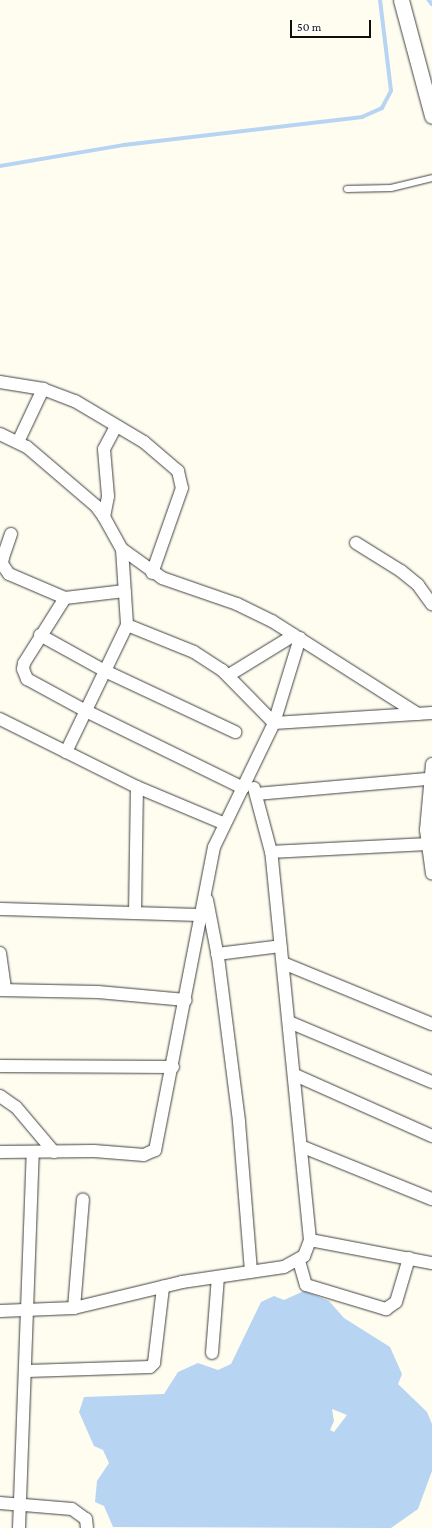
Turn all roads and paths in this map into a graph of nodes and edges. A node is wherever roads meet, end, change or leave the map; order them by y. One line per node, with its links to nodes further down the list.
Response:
1 (401, 0): 2 (street)
2 (428, 86): 3 (street)
3 (432, 116)
4 (432, 178): 5 (lane)
5 (347, 188)
6 (0, 382): 7 (street)
7 (43, 389): 8 (street); 10 (street)
8 (116, 426): 11 (street); 15 (street)
9 (0, 434): 10 (street)
10 (18, 442): 11 (street)
11 (104, 517): 14 (street)
12 (11, 534): 17 (street)
13 (356, 543): 18 (street)
14 (122, 549): 15 (street); 16 (street)
15 (152, 573): 21 (street)
16 (125, 591): 17 (street); 19 (street)
17 (65, 598): 20 (street)
18 (432, 604)
19 (127, 625): 22 (street); 23 (street)
20 (40, 635): 22 (street); 24 (street)
21 (297, 637): 23 (street); 26 (street); 28 (street)
22 (105, 671): 24 (street); 29 (street)
23 (229, 675): 28 (street)
24 (86, 711): 30 (street); 35 (street)
25 (432, 713): 26 (street)
26 (418, 714): 28 (street)
27 (0, 719): 30 (street)
28 (274, 723): 32 (street)
29 (235, 732)
30 (66, 752): 34 (street)
31 (432, 764): 33 (street)
32 (250, 772): 35 (street); 36 (street)
33 (429, 779): 36 (street); 38 (street)
34 (137, 787): 37 (street); 43 (street)
35 (243, 788): 37 (street)
36 (256, 794): 39 (street)
37 (225, 824): 41 (street)
38 (427, 844): 39 (street); 40 (street)
39 (271, 852): 45 (street)
40 (432, 874)
41 (205, 894): 44 (street); 47 (street)
42 (0, 909): 43 (street)
43 (135, 914): 44 (street)
44 (201, 915): 50 (street)
45 (281, 946): 47 (street); 48 (street)
46 (0, 953): 49 (street)
47 (217, 954): 69 (street)
48 (283, 964): 51 (street); 52 (street)
49 (3, 990): 50 (street)
50 (186, 1000): 54 (street)
51 (289, 1022): 55 (street); 56 (street)
52 (432, 1024)
53 (0, 1066): 54 (street)
54 (173, 1067): 62 (street)
55 (295, 1075): 58 (street); 59 (street)
56 (432, 1082)
57 (0, 1096): 62 (street)
58 (432, 1136)
59 (303, 1147): 64 (street); 65 (street)
60 (0, 1152): 61 (street)
61 (33, 1152): 62 (street); 74 (street)
62 (54, 1152)
63 (83, 1199): 72 (street)
64 (432, 1199)
65 (310, 1240): 66 (street); 67 (street)
66 (409, 1258): 67 (street); 68 (street)
67 (299, 1261): 69 (street)
68 (432, 1263)
69 (251, 1272): 70 (street)
70 (218, 1277): 71 (street); 75 (street)
71 (163, 1287): 72 (street); 76 (street)
72 (74, 1308): 74 (street)
73 (0, 1311): 74 (street)
74 (28, 1312): 76 (street)
75 (212, 1352)
76 (27, 1370): 78 (street)
77 (0, 1503): 78 (street)
78 (19, 1504): 79 (street); 80 (street)
79 (19, 1528)
80 (87, 1528)

